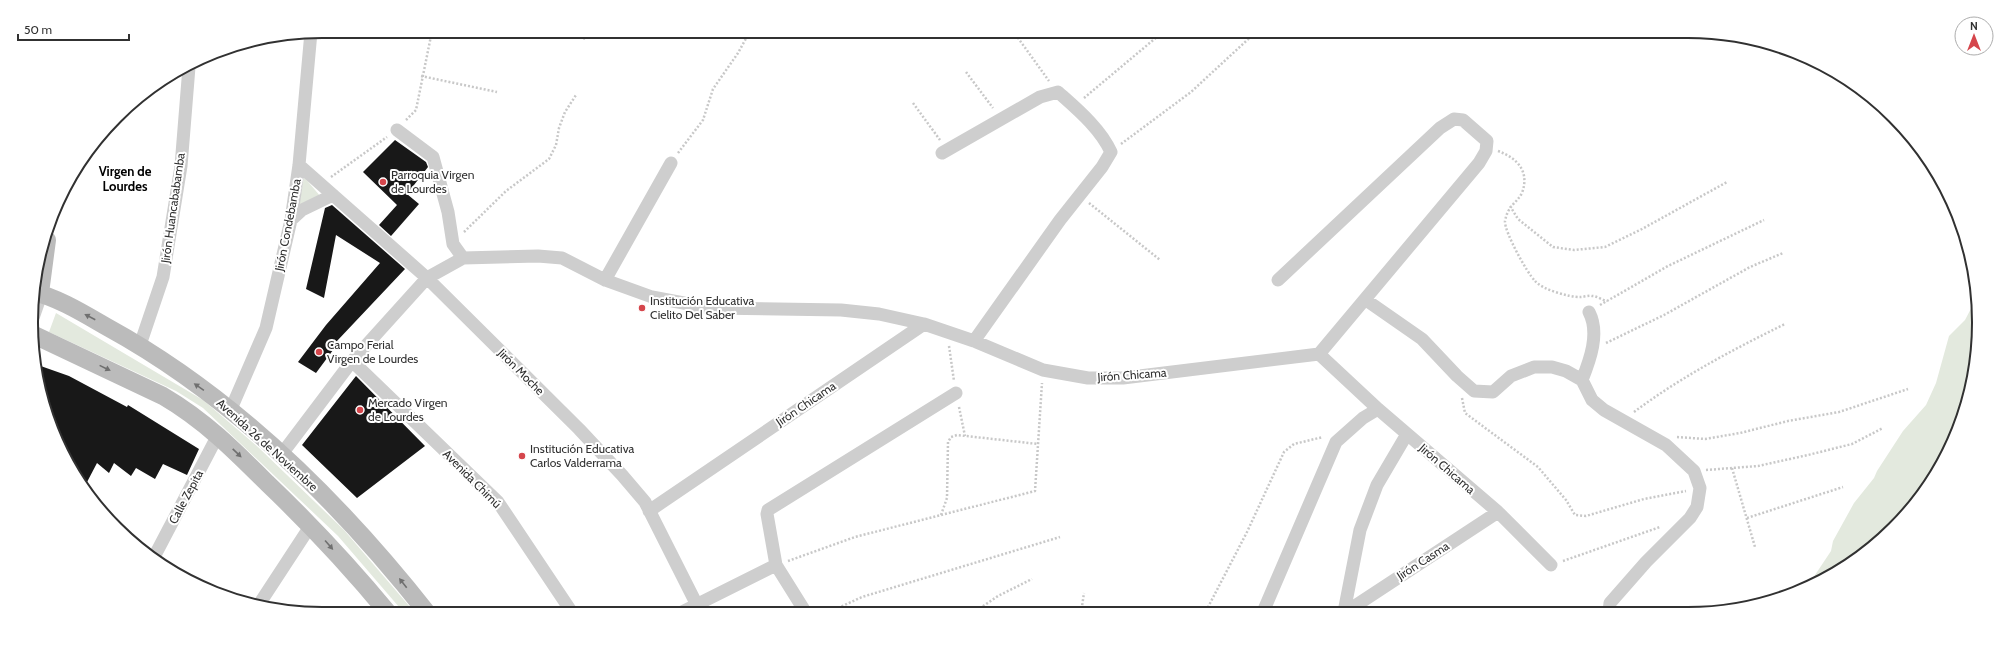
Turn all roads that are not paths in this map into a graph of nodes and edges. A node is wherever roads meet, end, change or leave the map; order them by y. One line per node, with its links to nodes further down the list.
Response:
1 (310, 39): 6 (street, Jirón Condebamba)
2 (189, 71): 19 (street, Jirón Huancababamba)
3 (397, 130): 9 (street)
4 (945, 151): 18 (street)
5 (671, 163): 11 (street)
6 (299, 165): 7 (street, Jirón Moche); 8 (street, Jirón Condebamba)
7 (333, 195): 8 (street); 10 (street, Jirón Moche)
8 (290, 220): 24 (street, Jirón Condebamba)
9 (463, 258): 10 (street); 11 (street)
10 (427, 278): 21 (street); 29 (street, Jirón Moche)
11 (605, 280): 16 (street)
12 (1278, 280): 14 (street)
13 (39, 295): 19 (main road, Avenida 26 de Noviembre, one-way to 13)
14 (1366, 300): 20 (street); 22 (street)
15 (1589, 312): 22 (street)
16 (924, 324): 18 (street, Jirón Chicama); 29 (street, Jirón Chicama)
17 (39, 337): 27 (main road, Avenida 26 de Noviembre, one-way to 27)
18 (974, 341): 20 (street, Jirón Chicama)
19 (140, 345): 24 (main road, Avenida 26 de Noviembre, one-way to 19)
20 (1320, 354): 25 (street, Jirón Chicama)
21 (352, 361): 28 (street); 38 (street, Avenida Chimú)
22 (1582, 380): 45 (street)
23 (956, 393): 33 (street)
24 (231, 409): 28 (main road, Avenida 26 de Noviembre)
25 (1378, 410): 26 (street, Jirón Chicama); 42 (street)
26 (1407, 434): 30 (street, Jirón Chicama); 43 (street)
27 (218, 435): 31 (main road, Avenida 26 de Noviembre, one-way to 31); 32 (street, Calle Zepita)
28 (281, 455): 37 (main road, Avenida 26 de Noviembre, one-way to 28)
29 (649, 511): 39 (street, Jirón Moche)
30 (1498, 512): 34 (street, Jirón Chicama); 44 (street, Jirón Casma)
31 (311, 525): 35 (street); 36 (main road, Avenida 26 de Noviembre, one-way to 36)
32 (156, 553)
33 (776, 565): 40 (street); 41 (street)
34 (1551, 565)
35 (262, 600)
36 (382, 607)
37 (422, 607)
38 (568, 607)
39 (698, 607)
40 (702, 607)
41 (802, 607)
42 (1264, 607)
43 (1345, 607)
44 (1354, 607)
45 (1610, 607)

